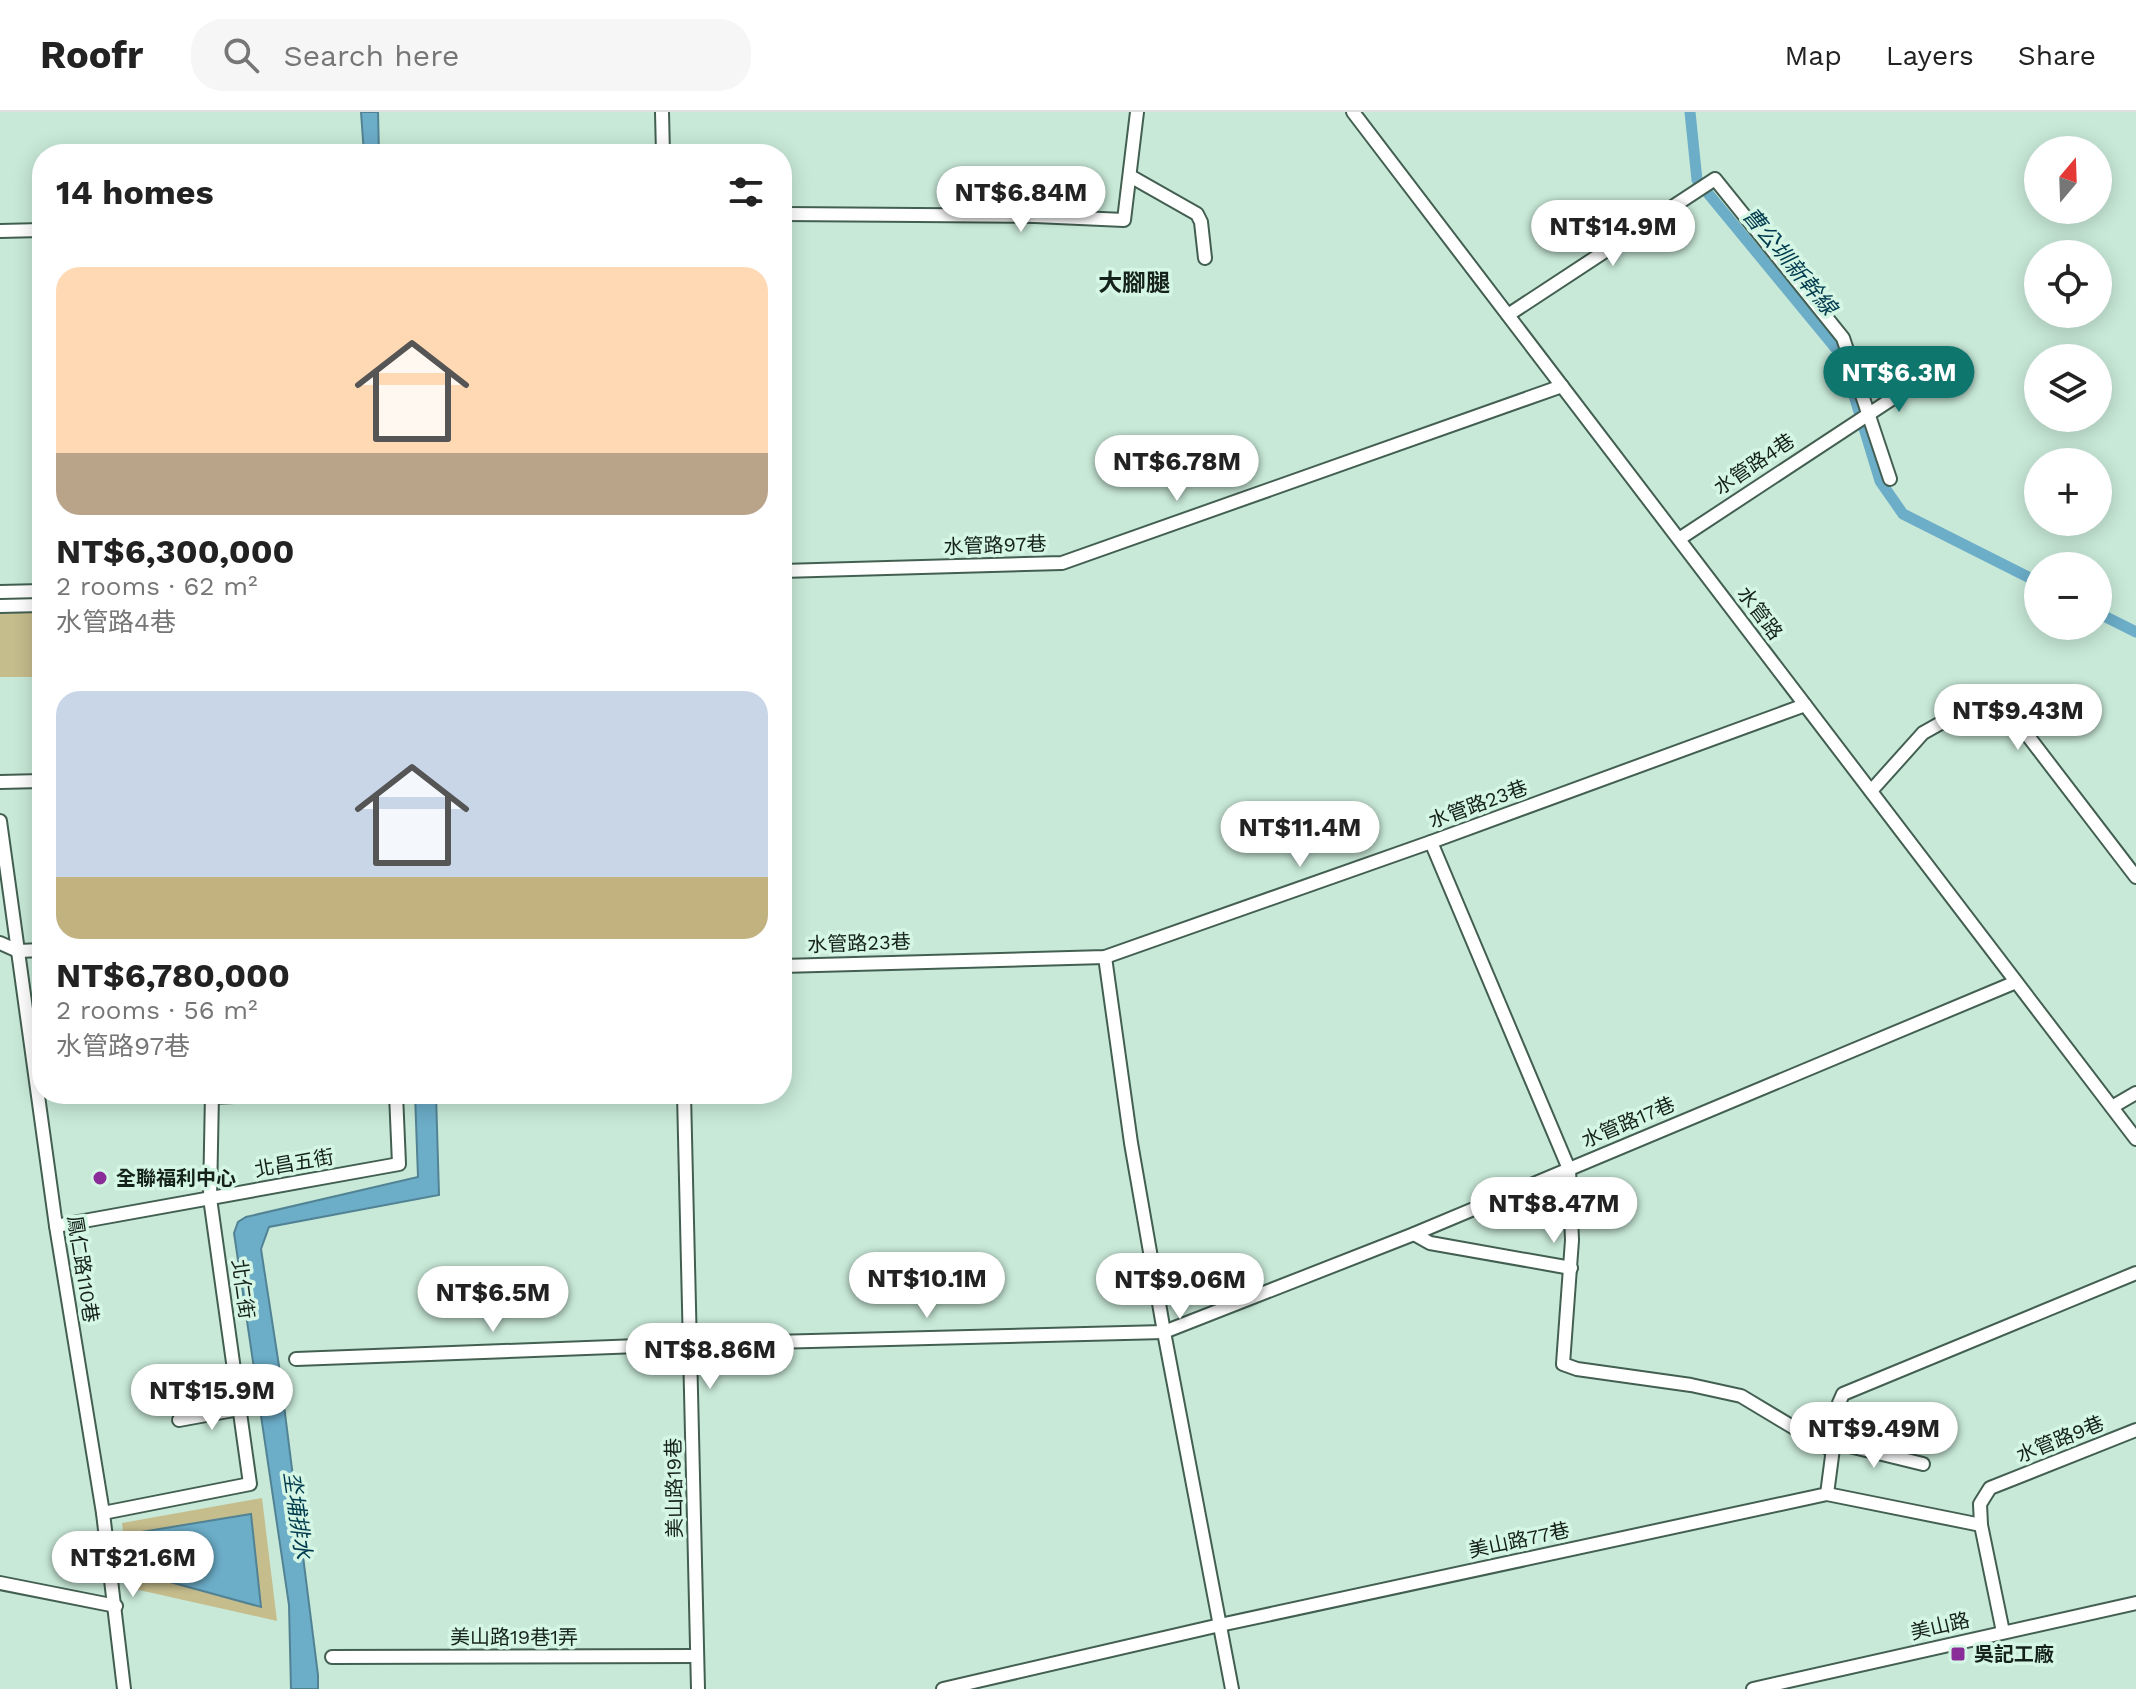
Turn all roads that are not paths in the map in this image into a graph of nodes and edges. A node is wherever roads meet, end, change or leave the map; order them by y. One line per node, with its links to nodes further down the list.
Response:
1 (662, 112): 4 (street)
2 (1137, 112): 5 (street)
3 (1353, 112): 10 (street, 水管路)
4 (663, 144)
5 (1130, 176): 6 (street); 9 (street)
6 (792, 214)
7 (32, 230): 8 (street)
8 (0, 231)
9 (1205, 258)
10 (1508, 315): 12 (street, 水管路); 13 (street)
11 (1916, 383): 13 (street, 水管路4巷)
12 (1562, 386): 15 (street, 水管路); 16 (street, 水管路97巷)
13 (1866, 414): 14 (street); 15 (street, 水管路4巷)
14 (1890, 479)
15 (1679, 539): 21 (street, 水管路)
16 (792, 571)
17 (32, 591): 18 (street)
18 (0, 592)
19 (32, 605): 20 (street)
20 (0, 606)
21 (1805, 705): 24 (street, 水管路); 26 (street, 水管路23巷)
22 (32, 781): 23 (street)
23 (0, 782)
24 (1871, 791): 27 (street); 33 (street, 水管路)
25 (0, 821): 30 (street, 鳳仁路110巷)
26 (1431, 842): 31 (street, 水管路23巷); 42 (street)
27 (2136, 877)
28 (0, 943): 30 (street)
29 (32, 950): 30 (street)
30 (18, 951): 34 (street, 鳳仁路110巷)
31 (1105, 957): 32 (street, 水管路23巷); 48 (street)
32 (792, 966)
33 (2016, 982): 40 (street, 水管路); 42 (street, 水管路17巷)
34 (32, 1052)
35 (2136, 1093): 40 (street)
36 (39, 1104): 44 (street, 鳳仁路110巷)
37 (212, 1104): 43 (street, 北仁街)
38 (396, 1104): 43 (street, 北昌五街)
39 (684, 1104): 49 (street, 美山路19巷)
40 (2112, 1107): 41 (street, 水管路)
41 (2136, 1139)
42 (1569, 1169): 45 (street, 水管路17巷); 46 (street)
43 (210, 1198): 44 (street, 北昌五街); 51 (street, 北仁街)
44 (56, 1226): 57 (street, 鳳仁路110巷)
45 (1414, 1234): 46 (street); 48 (street, 水管路17巷)
46 (1571, 1268): 54 (street)
47 (2136, 1273): 54 (street)
48 (1164, 1332): 49 (street, 水管路17巷); 62 (street)
49 (691, 1344): 50 (street, 水管路17巷); 64 (street, 美山路19巷)
50 (296, 1359)
51 (239, 1409): 52 (street); 57 (street, 北仁街)
52 (179, 1420)
53 (2136, 1430): 58 (street, 水管路9巷)
54 (1832, 1446): 55 (street); 56 (street)
55 (1923, 1464)
56 (1827, 1494): 58 (street, 美山路77巷); 62 (street, 美山路77巷)
57 (103, 1513): 61 (street, 鳳仁路110巷)
58 (1981, 1525): 63 (street)
59 (0, 1583): 61 (street)
60 (2136, 1603): 63 (street, 美山路)
61 (116, 1606): 66 (street, 鳳仁路110巷)
62 (1220, 1625): 68 (street, 美山路77巷); 69 (street)
63 (2003, 1632): 70 (street, 美山路)
64 (697, 1656): 65 (street, 美山路19巷1弄); 67 (street, 美山路19巷)
65 (332, 1657)
66 (124, 1689)
67 (698, 1689)
68 (943, 1689)
69 (1232, 1689)
70 (1753, 1689)

